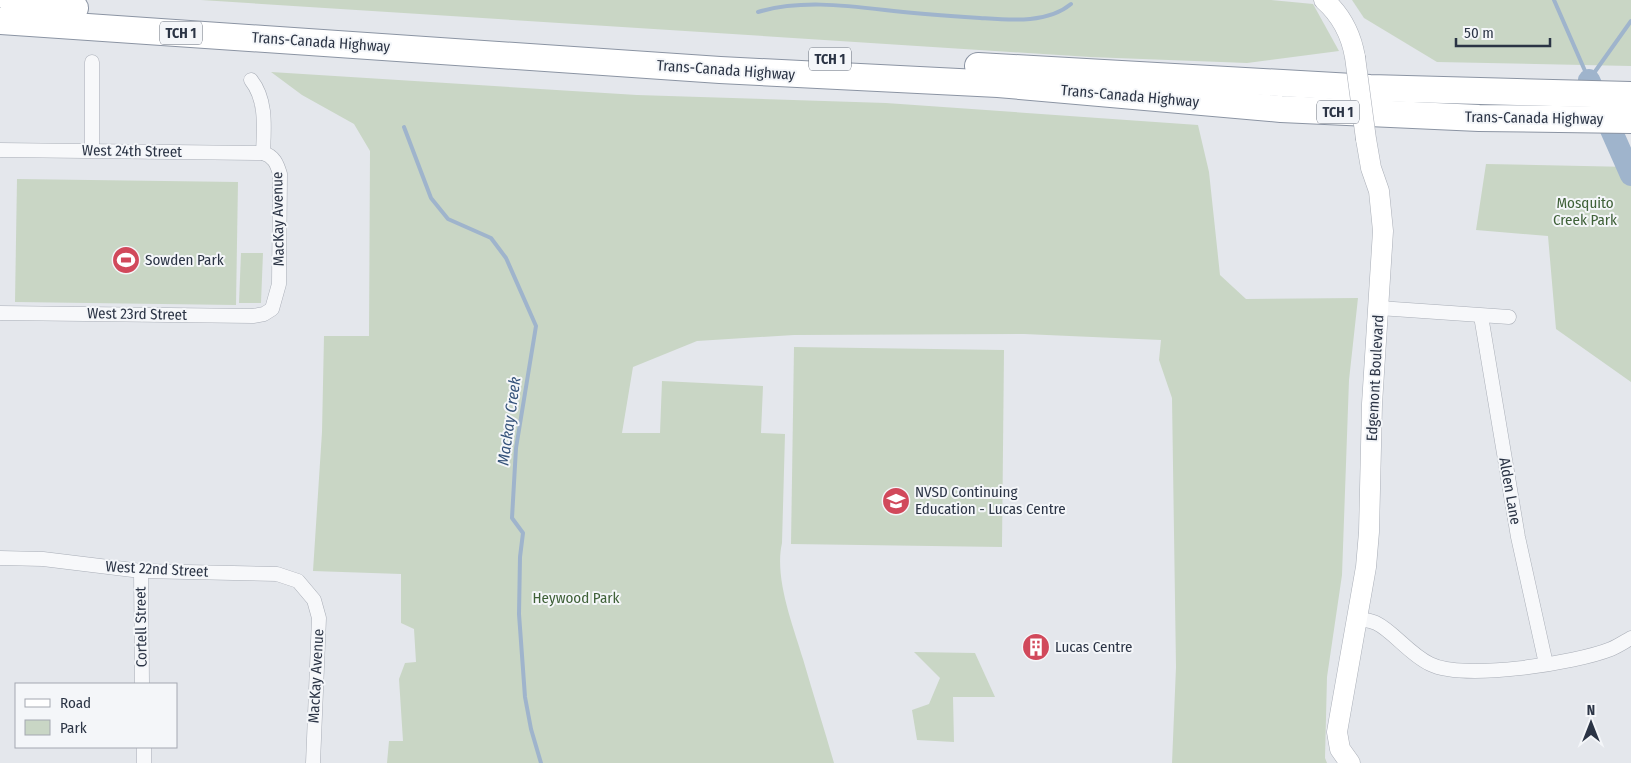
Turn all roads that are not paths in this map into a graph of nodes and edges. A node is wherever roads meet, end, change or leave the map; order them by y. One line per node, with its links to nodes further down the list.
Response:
1 (11, 0): 4 (highway)
2 (1324, 0): 15 (street, Edgemont Boulevard, bridge)
3 (0, 4): 4 (highway, Trans-Canada Highway / TCH 1)
4 (75, 8): 8 (highway, Trans-Canada Highway / TCH 1)
5 (0, 21): 9 (highway, Trans-Canada Highway / TCH 1)
6 (92, 62): 13 (street)
7 (251, 80): 14 (street, MacKay Avenue)
8 (1623, 95)
9 (1479, 118): 10 (highway, Trans-Canada Highway / TCH 1); 11 (highway)
10 (1631, 120)
11 (1631, 130)
12 (0, 150): 13 (street, West 24th Street)
13 (92, 150): 14 (street, West 24th Street)
14 (263, 153): 16 (street, MacKay Avenue)
15 (1379, 308): 18 (street); 23 (street, Edgemont Boulevard)
16 (272, 309): 17 (street, West 23rd Street)
17 (0, 313)
18 (1481, 316): 19 (street); 25 (street, Alden Lane)
19 (1509, 317)
20 (0, 558): 21 (street, West 22nd Street)
21 (141, 571): 22 (street, West 22nd Street); 26 (street, Cortell Street)
22 (308, 591): 29 (street, MacKay Avenue)
23 (1358, 618): 25 (street); 30 (street, Edgemont Boulevard)
24 (1631, 638): 25 (street)
25 (1546, 664)
26 (142, 683)
27 (144, 748): 28 (street)
28 (144, 763)
29 (313, 763)
30 (1350, 763)

